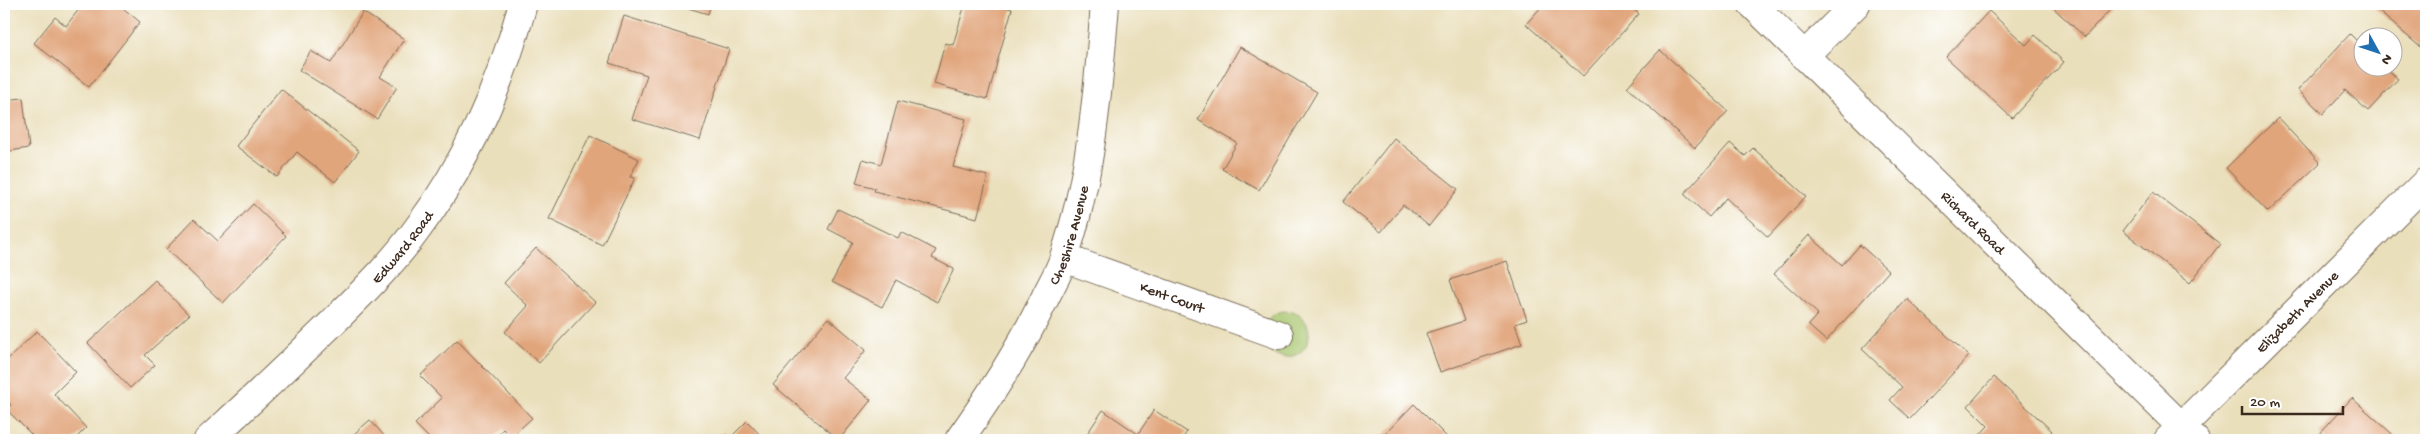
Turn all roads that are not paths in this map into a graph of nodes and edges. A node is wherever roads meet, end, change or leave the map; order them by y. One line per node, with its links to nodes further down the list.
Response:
1 (523, 4): 10 (street, Edward Road)
2 (1105, 4): 7 (street, Cheshire Avenue)
3 (1752, 4): 5 (street, Richard Road)
4 (1856, 4): 5 (street)
5 (1804, 56): 9 (street, Richard Road)
6 (2426, 182): 9 (street, Elizabeth Avenue)
7 (1064, 258): 8 (street, Kent Court); 11 (street, Cheshire Avenue)
8 (1279, 335)
9 (2182, 436)
10 (208, 440)
11 (959, 440)

